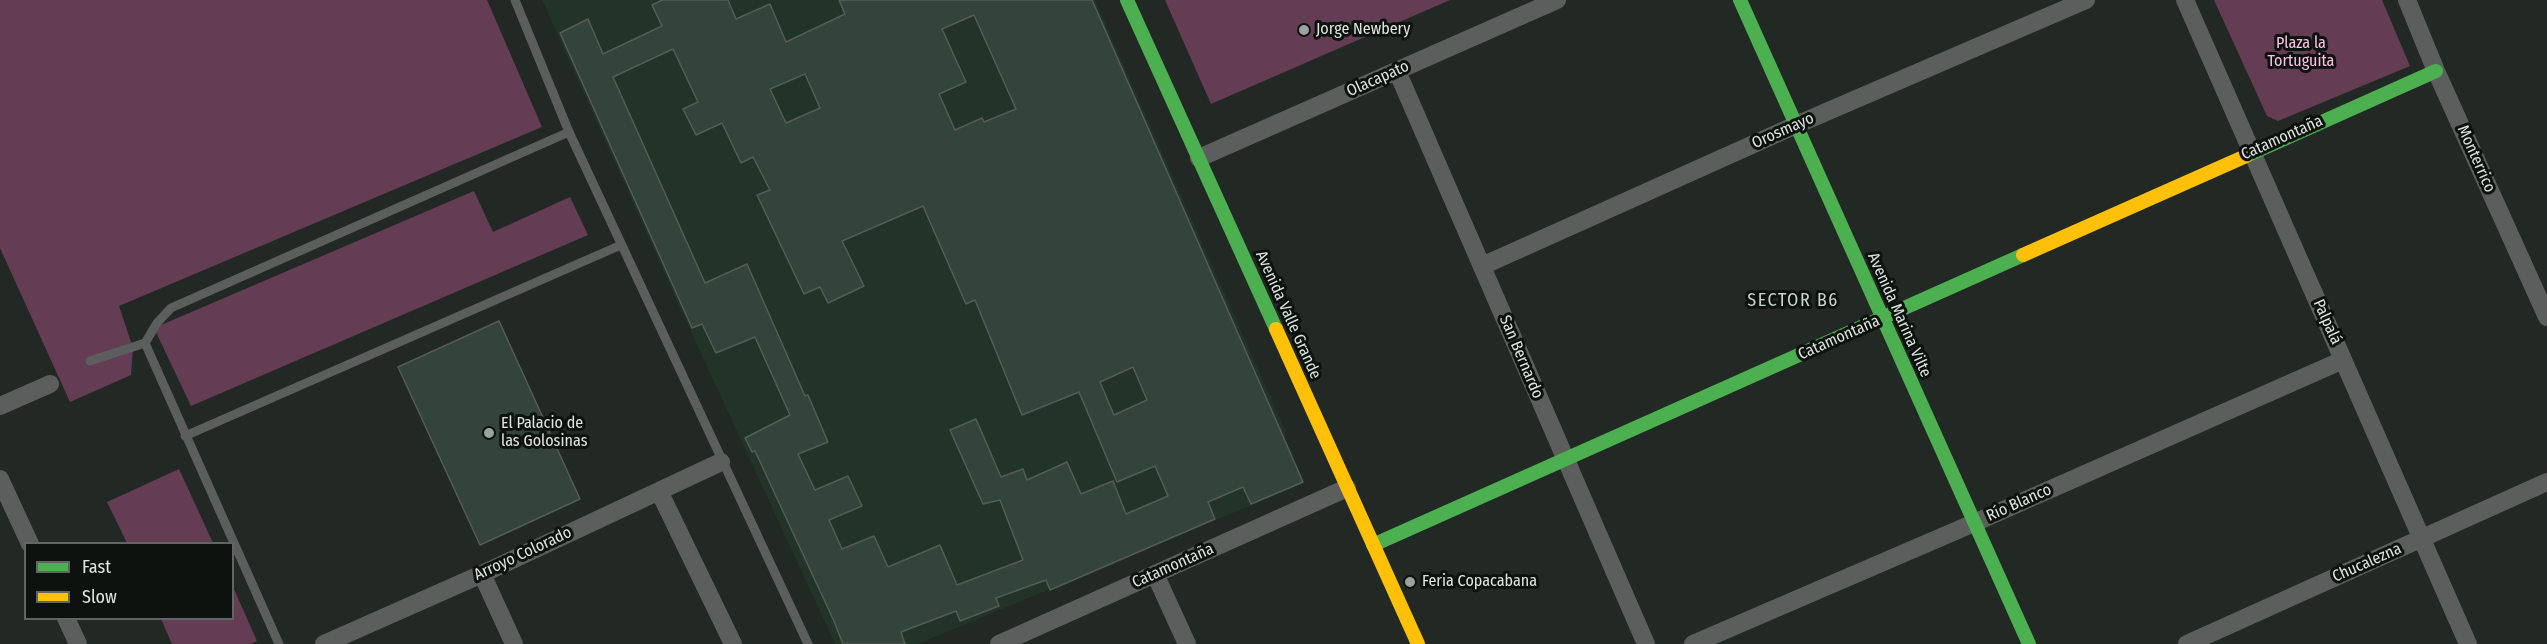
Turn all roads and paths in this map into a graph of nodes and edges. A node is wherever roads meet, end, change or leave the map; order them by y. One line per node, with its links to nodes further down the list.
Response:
1 (515, 0): 11 (lane)
2 (1127, 0): 13 (street, Avenida Valle Grande)
3 (1557, 0): 8 (street, Olacapato)
4 (1740, 0): 10 (street, Avenida Marina Vilte)
5 (2086, 0): 10 (street, Orosmayo)
6 (2185, 0): 12 (street, Palpalá)
7 (2407, 0): 9 (street, Monterrico)
8 (1396, 71): 13 (street, Olacapato); 15 (street, San Bernardo)
9 (2436, 71): 12 (street, Catamontaña); 16 (street, Monterrico)
10 (1796, 125): 15 (street, Orosmayo); 17 (street, Avenida Marina Vilte)
11 (569, 132): 14 (lane); 18 (lane)
12 (2252, 151): 17 (street, Catamontaña); 19 (street, Palpalá)
13 (1199, 158): 28 (street, Avenida Valle Grande)
14 (621, 245): 23 (lane); 25 (lane)
15 (1482, 266): 24 (street, San Bernardo)
16 (2547, 317)
17 (1882, 318): 24 (street, Catamontaña); 30 (street, Avenida Marina Vilte)
18 (145, 344): 20 (lane); 23 (lane)
19 (2343, 360): 30 (street, Río Blanco); 31 (street, Palpalá)
20 (90, 361)
21 (50, 384): 22 (street)
22 (0, 406)
23 (185, 436): 33 (lane)
24 (1564, 458): 35 (street, Catamontaña); 48 (street, San Bernardo)
25 (721, 462): 29 (street, Arroyo Colorado); 44 (lane)
26 (0, 479): 32 (street)
27 (2547, 482): 31 (street, Chucalezna)
28 (1347, 488): 35 (street, Avenida Valle Grande); 37 (street, Catamontaña)
29 (659, 491): 36 (street, Arroyo Colorado); 43 (street)
30 (1974, 523): 49 (street, Río Blanco); 50 (street, Avenida Marina Vilte)
31 (2422, 538): 51 (street, Chucalezna); 52 (street, Palpalá)
32 (30, 542)
33 (233, 542)
34 (234, 544): 40 (lane)
35 (1372, 545): 47 (street, Avenida Valle Grande)
36 (482, 574): 41 (street, Arroyo Colorado); 42 (street)
37 (1155, 574): 45 (street, Catamontaña); 46 (street)
38 (67, 620): 39 (street)
39 (78, 644)
40 (279, 644)
41 (324, 644)
42 (514, 644)
43 (733, 644)
44 (808, 644)
45 (999, 644)
46 (1187, 644)
47 (1418, 644)
48 (1646, 644)
49 (1693, 644)
50 (2029, 644)
51 (2187, 644)
52 (2468, 644)

